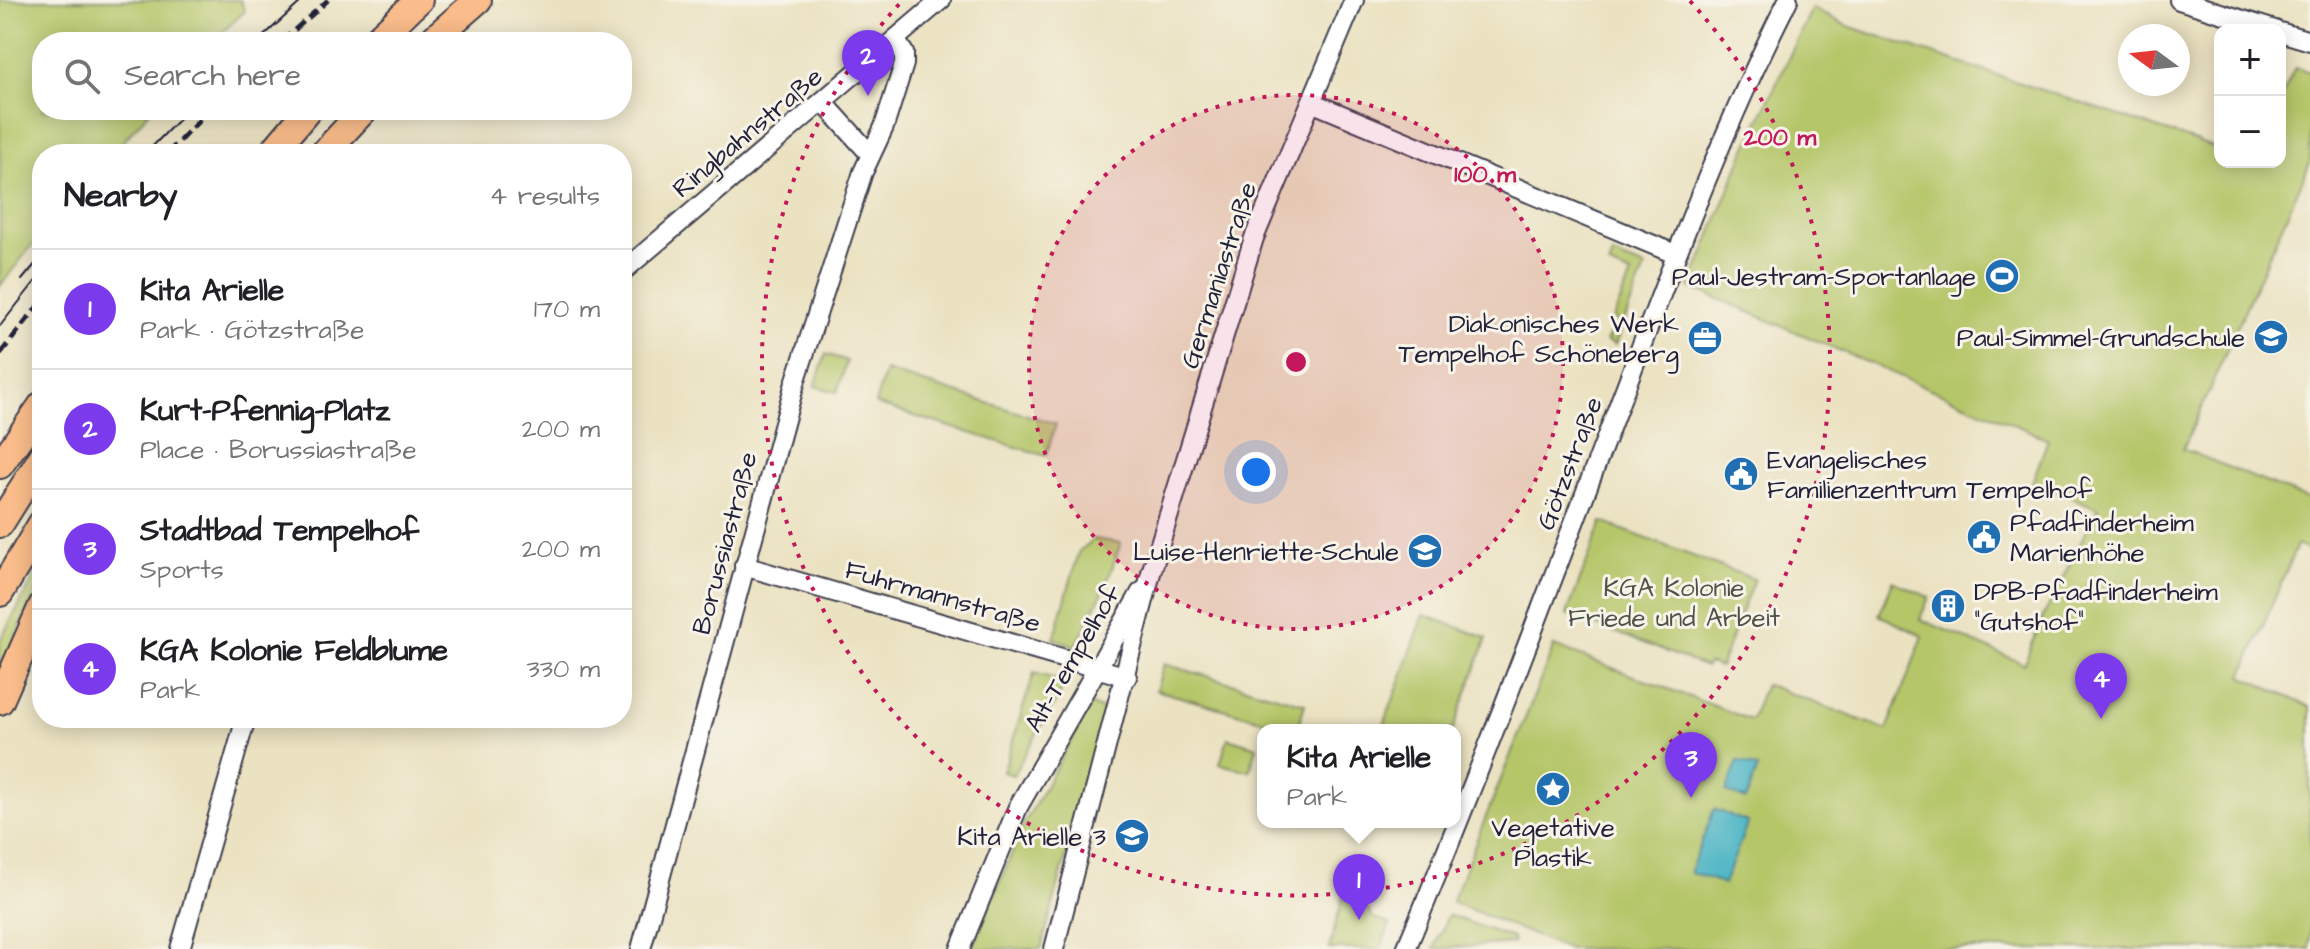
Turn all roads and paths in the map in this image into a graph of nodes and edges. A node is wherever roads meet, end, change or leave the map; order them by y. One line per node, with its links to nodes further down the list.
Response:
1 (419, 0): 8 (highway)
2 (478, 0): 9 (highway)
3 (941, 0): 11 (street, Ringbahnstraße)
4 (1354, 0): 14 (street, Germaniastraße)
5 (1788, 0): 20 (street, Götzstraße)
6 (2179, 0): 7 (street)
7 (2255, 24)
8 (385, 32)
9 (441, 32)
10 (2286, 34): 12 (street)
11 (895, 39): 13 (street, Ringbahnstraße); 19 (street, Borussiastraße)
12 (2310, 41)
13 (823, 102): 19 (street); 21 (street, Ringbahnstraße)
14 (1311, 102): 20 (street); 28 (street, Germaniastraße)
15 (300, 120): 17 (highway)
16 (355, 120): 18 (highway)
17 (279, 144)
18 (332, 144)
19 (871, 155): 27 (street, Borussiastraße)
20 (1675, 254): 35 (street, Götzstraße)
21 (632, 264)
22 (32, 419): 23 (highway)
23 (0, 465)
24 (32, 473): 25 (highway)
25 (0, 524)
26 (32, 540): 29 (highway)
27 (744, 566): 31 (street, Fuhrmannstraße); 38 (street, Borussiastraße)
28 (1151, 573): 31 (street, Alt-Tempelhof); 32 (street, Alt-Tempelhof)
29 (0, 593)
30 (32, 629): 33 (highway)
31 (1097, 668): 32 (street, Fuhrmannstraße); 39 (street, Alt-Tempelhof)
32 (1127, 677): 40 (street, Alt-Tempelhof)
33 (0, 701)
34 (243, 728): 37 (street)
35 (1461, 818)
36 (1457, 828): 41 (street, Götzstraße)
37 (180, 949)
38 (641, 949)
39 (960, 949)
40 (1054, 949)
41 (1406, 949)

